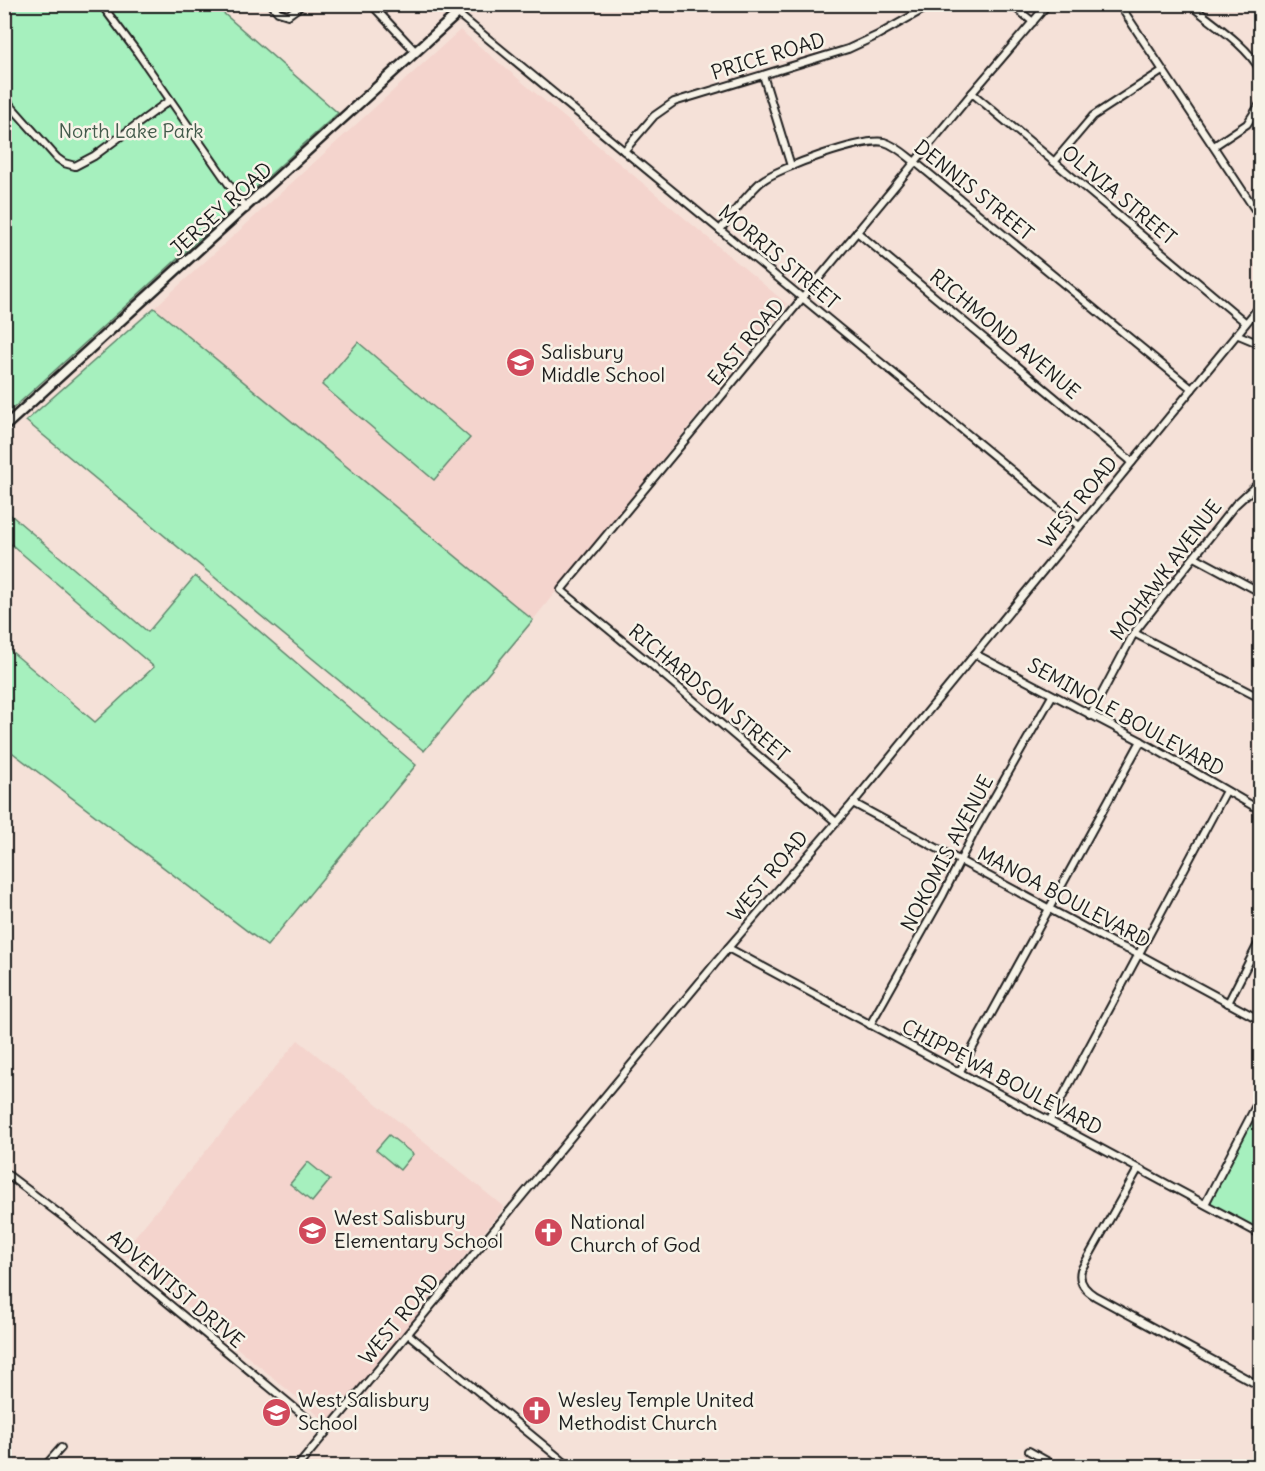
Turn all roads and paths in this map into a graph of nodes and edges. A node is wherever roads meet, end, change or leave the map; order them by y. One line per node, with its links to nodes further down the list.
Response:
1 (100, 4): 19 (street)
2 (271, 4): 3 (street)
3 (303, 4)
4 (371, 4): 13 (street)
5 (933, 4): 16 (street, PRICE ROAD)
6 (1011, 4): 12 (street)
7 (1048, 4): 12 (street, EAST ROAD)
8 (1119, 4): 15 (street)
9 (1189, 4): 14 (street)
10 (468, 5): 11 (street, JERSEY ROAD)
11 (458, 14): 13 (street, JERSEY ROAD); 22 (street, MORRIS STREET)
12 (1033, 22): 17 (street, EAST ROAD)
13 (416, 52): 26 (street, JERSEY ROAD)
14 (1260, 70)
15 (1162, 71): 21 (street); 24 (street)
16 (763, 75): 22 (street, PRICE ROAD); 25 (street)
17 (972, 93): 23 (street, EAST ROAD); 24 (street, OLIVIA STREET)
18 (4, 98): 19 (street)
19 (170, 100): 26 (street)
20 (1260, 104): 21 (street)
21 (1214, 146): 27 (street)
22 (624, 151): 28 (street, MORRIS STREET)
23 (915, 162): 25 (street, DENNIS STREET); 29 (street, EAST ROAD); 35 (street, DENNIS STREET)
24 (1054, 162): 32 (street, OLIVIA STREET)
25 (790, 166): 28 (street, DENNIS STREET)
26 (246, 209): 36 (street, JERSEY ROAD)
27 (1260, 217)
28 (720, 230): 30 (street, MORRIS STREET)
29 (857, 232): 30 (street, EAST ROAD); 37 (street, RICHMOND AVENUE)
30 (803, 299): 39 (street, MORRIS STREET); 41 (street, EAST ROAD)
31 (1260, 306): 32 (street, WEST ROAD)
32 (1245, 322): 33 (street, WEST ROAD)
33 (1236, 334): 34 (street); 35 (street, WEST ROAD)
34 (1260, 344)
35 (1192, 389): 37 (street, WEST ROAD)
36 (4, 427)
37 (1132, 462): 39 (street, WEST ROAD)
38 (1260, 482): 40 (street, MOHAWK AVENUE)
39 (1079, 526): 44 (street, WEST ROAD)
40 (1195, 557): 42 (street); 43 (street, MOHAWK AVENUE)
41 (561, 590): 52 (street, RICHARDSON STREET)
42 (1260, 592)
43 (1134, 633): 46 (street); 47 (street, MOHAWK AVENUE)
44 (975, 654): 45 (street, SEMINOLE BOULEVARD); 50 (street, WEST ROAD)
45 (1052, 696): 47 (street, SEMINOLE BOULEVARD); 53 (street, NOKOMIS AVENUE)
46 (1260, 698)
47 (1090, 716): 48 (street, SEMINOLE BOULEVARD)
48 (1141, 741): 49 (street, SEMINOLE BOULEVARD); 54 (street)
49 (1226, 791): 51 (street, SEMINOLE BOULEVARD); 57 (street)
50 (853, 803): 52 (street, WEST ROAD); 53 (street, MANOA BOULEVARD)
51 (1260, 810)
52 (836, 822): 56 (street, WEST ROAD)
53 (960, 861): 54 (street, MANOA BOULEVARD); 60 (street, NOKOMIS AVENUE)
54 (1050, 908): 57 (street, MANOA BOULEVARD); 61 (street)
55 (1260, 940): 58 (street)
56 (728, 948): 60 (street, CHIPPEWA BOULEVARD); 68 (street, WEST ROAD)
57 (1138, 954): 58 (street, MANOA BOULEVARD); 63 (street)
58 (1228, 1003): 59 (street, MANOA BOULEVARD)
59 (1260, 1020)
60 (870, 1025): 61 (street, CHIPPEWA BOULEVARD)
61 (960, 1071): 63 (street, CHIPPEWA BOULEVARD)
62 (1260, 1098): 66 (street)
63 (1050, 1120): 64 (street, CHIPPEWA BOULEVARD)
64 (1138, 1169): 66 (street, CHIPPEWA BOULEVARD); 69 (street)
65 (4, 1172): 70 (street, ADVENTIST DRIVE)
66 (1205, 1204): 67 (street, CHIPPEWA BOULEVARD)
67 (1260, 1234)
68 (408, 1334): 70 (street, WEST ROAD); 75 (street)
69 (1260, 1386)
70 (325, 1433): 74 (street, WEST ROAD)
71 (61, 1448): 73 (street)
72 (1029, 1452): 76 (street)
73 (45, 1467)
74 (298, 1467)
75 (568, 1467)
76 (1056, 1467)

